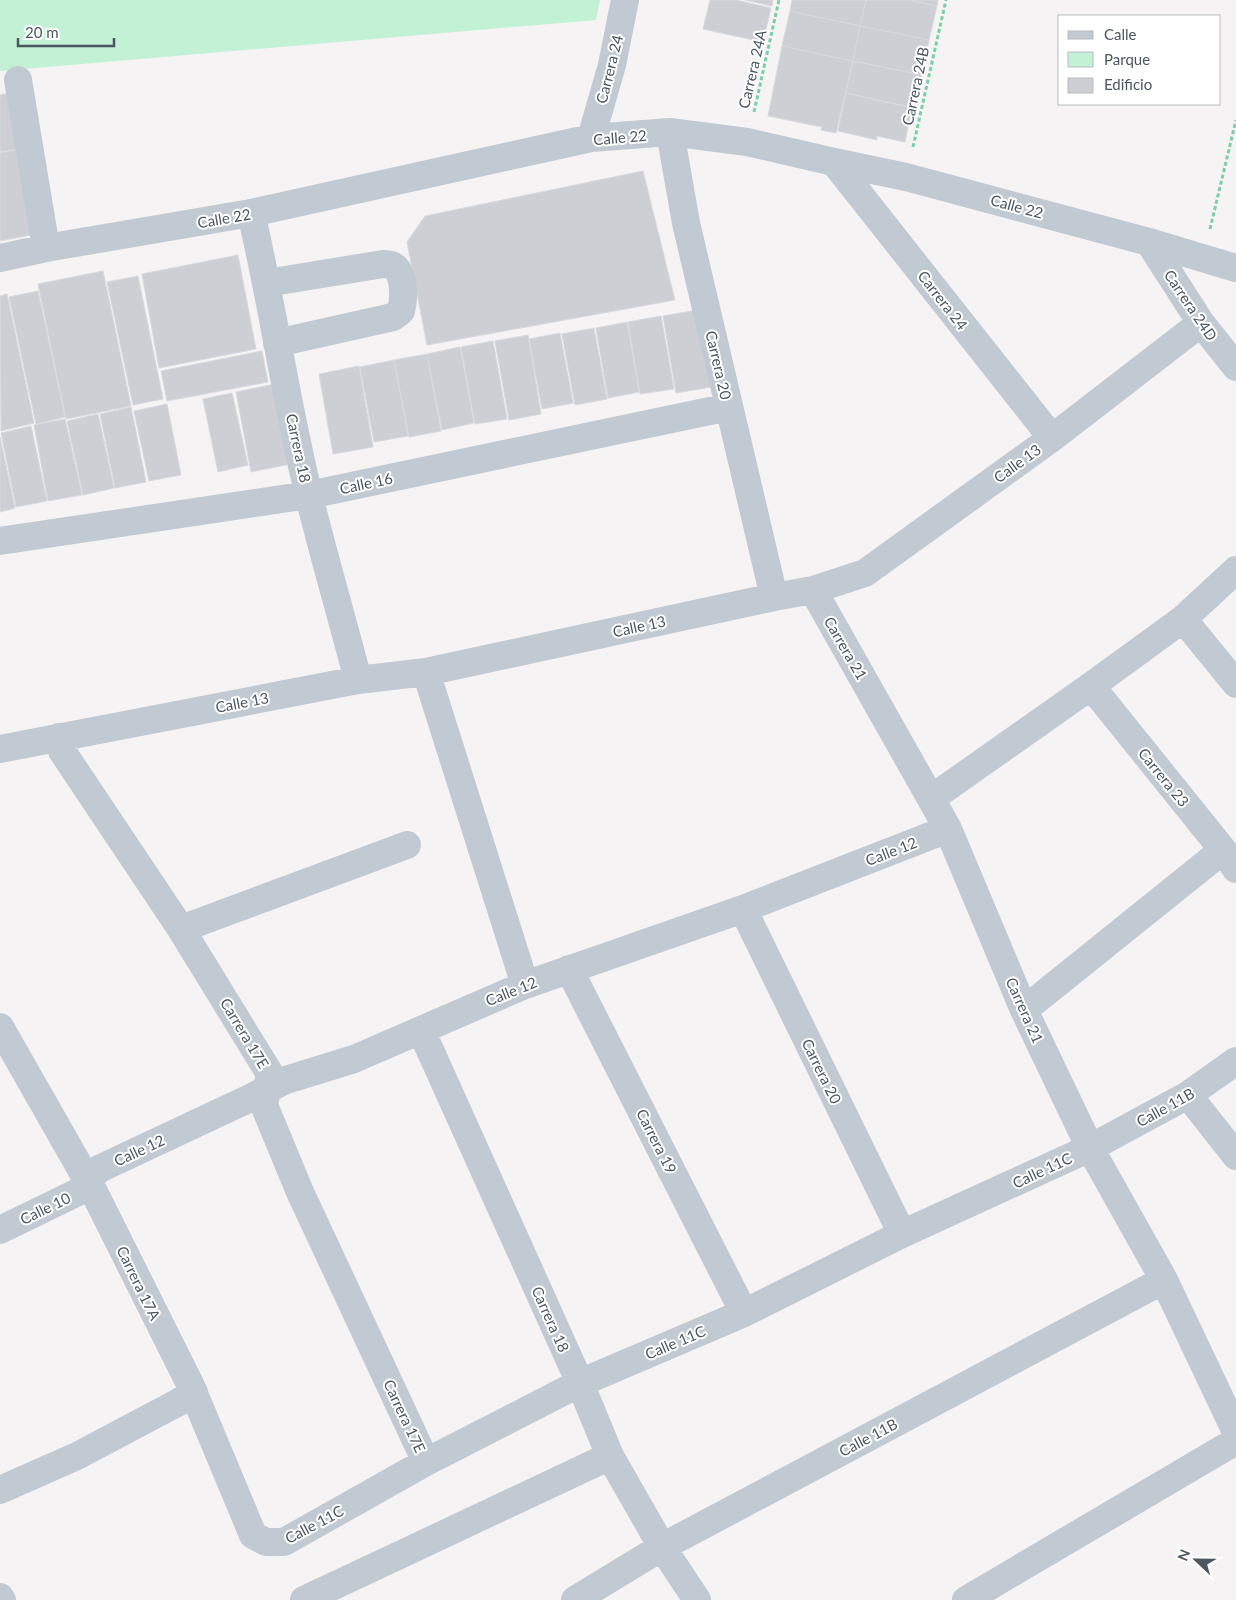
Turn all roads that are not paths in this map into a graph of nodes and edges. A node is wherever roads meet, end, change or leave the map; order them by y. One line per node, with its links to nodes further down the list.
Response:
1 (626, 0): 4 (street, Carrera 24)
2 (18, 80): 8 (street)
3 (670, 132): 4 (street, Calle 22); 5 (street, Calle 22); 15 (street, Carrera 20)
4 (591, 138): 6 (street, Calle 22)
5 (834, 162): 7 (street, Calle 22); 16 (street, Carrera 24)
6 (251, 213): 8 (street, Calle 22); 11 (street, Carrera 18)
7 (1149, 242): 10 (street, Calle 22); 12 (street, Carrera 24D)
8 (46, 248): 9 (street, Calle 22)
9 (0, 258)
10 (1236, 268)
11 (267, 283): 13 (street, Carrera 18); 13 (street)
12 (1201, 323): 14 (street, Carrera 24D); 16 (street, Calle 13)
13 (277, 343): 17 (street, Carrera 18)
14 (1236, 367)
15 (729, 406): 17 (street, Calle 16); 21 (street, Carrera 20)
16 (1052, 438): 20 (street, Calle 13)
17 (309, 495): 18 (street, Calle 16); 24 (street, Carrera 18)
18 (0, 542)
19 (1236, 570): 22 (street)
20 (813, 590): 21 (street, Calle 13); 29 (street, Carrera 21)
21 (774, 597): 23 (street, Calle 13)
22 (1183, 619): 25 (street); 26 (street)
23 (426, 672): 24 (street, Calle 13); 36 (street)
24 (358, 680): 27 (street, Calle 13)
25 (1236, 684)
26 (1091, 686): 29 (street); 32 (street, Carrera 23)
27 (59, 737): 28 (street, Calle 13); 34 (street, Carrera 17E)
28 (0, 749)
29 (932, 798): 30 (street, Carrera 21)
30 (948, 829): 33 (street, Calle 12); 37 (street, Carrera 21)
31 (407, 845): 34 (street)
32 (1230, 860): 37 (street)
33 (743, 909): 35 (street, Calle 12); 47 (street, Carrera 20)
34 (181, 929): 41 (street, Carrera 17E)
35 (569, 970): 36 (street, Calle 12); 49 (street, Carrera 19)
36 (524, 985): 39 (street, Calle 12)
37 (1024, 1010): 43 (street, Carrera 21)
38 (0, 1027): 45 (street, Carrera 17A)
39 (422, 1030): 41 (street, Calle 12); 50 (street, Carrera 18)
40 (1236, 1062): 42 (street, Calle 11B)
41 (267, 1090): 45 (street, Calle 12); 55 (street, Carrera 17E)
42 (1188, 1095): 43 (street, Calle 11B); 44 (street)
43 (1090, 1148): 47 (street, Calle 11C); 48 (street, Carrera 21)
44 (1236, 1156)
45 (89, 1182): 46 (street, Calle 10); 51 (street, Carrera 17A)
46 (0, 1230)
47 (902, 1234): 49 (street, Calle 11C)
48 (1164, 1280): 52 (street, Carrera 21); 58 (street, Calle 11B)
49 (744, 1313): 50 (street, Calle 11C)
50 (580, 1383): 54 (street, Carrera 18); 55 (street, Calle 11C)
51 (194, 1392): 56 (street); 57 (street, Carrera 17A)
52 (1236, 1432)
53 (1236, 1441): 62 (street)
54 (610, 1456): 58 (street, Carrera 18); 59 (street)
55 (426, 1462): 57 (street, Calle 11C)
56 (0, 1490)
57 (266, 1542)
58 (662, 1547): 60 (street, Calle 11B); 61 (street, Carrera 18)
59 (312, 1598)
60 (575, 1600)
61 (697, 1600)
62 (966, 1600)

